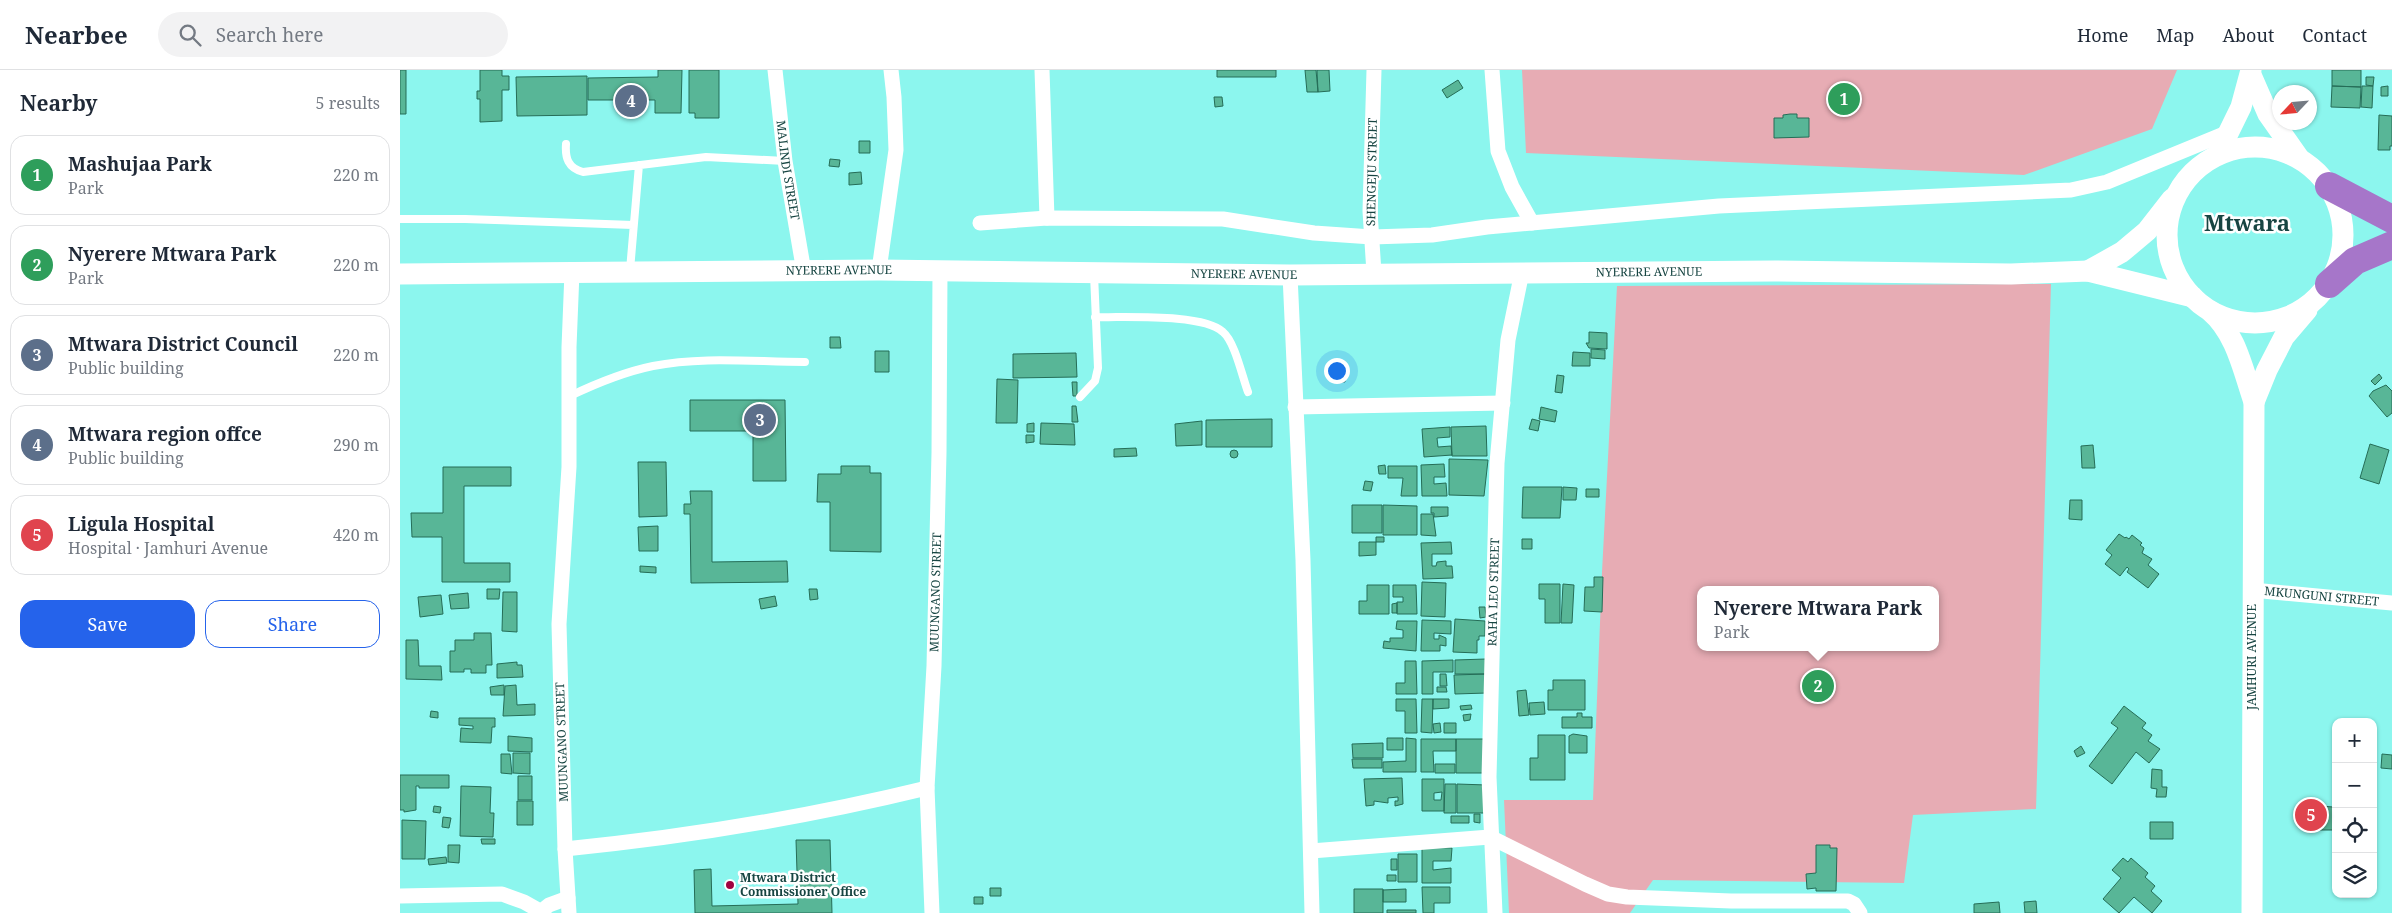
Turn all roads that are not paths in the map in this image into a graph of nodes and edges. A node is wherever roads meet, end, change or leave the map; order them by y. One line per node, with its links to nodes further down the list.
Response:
1 (775, 70): 11 (street, MALINDI STREET)
2 (891, 70): 23 (street)
3 (1042, 70): 15 (street)
4 (1374, 70): 21 (street, SHENGEJU STREET)
5 (1492, 70): 19 (street)
6 (2251, 73): 7 (street); 10 (street)
7 (2229, 132): 9 (street); 19 (street)
8 (566, 144): 12 (lane)
9 (2218, 154): 10 (street); 14 (street)
10 (2299, 158): 13 (street)
11 (785, 161): 12 (lane); 28 (street, MALINDI STREET)
12 (639, 165): 20 (lane)
13 (2329, 186): 16 (highway); 34 (street)
14 (2180, 189): 25 (street); 35 (street)
15 (1047, 218): 18 (street); 21 (street)
16 (2392, 219)
17 (400, 220): 20 (lane)
18 (980, 223)
19 (1532, 223): 21 (street)
20 (633, 225): 27 (lane)
21 (1372, 237): 31 (street, SHENGEJU STREET)
22 (2392, 245): 34 (highway)
23 (879, 270): 24 (street, NYERERE AVENUE); 28 (street, NYERERE AVENUE)
24 (940, 271): 29 (street, NYERERE AVENUE); 47 (street, MUUNGANO STREET)
25 (2088, 271): 30 (street, NYERERE AVENUE); 35 (street)
26 (572, 272): 27 (street, NYERERE AVENUE); 32 (street, NYERERE AVENUE); 40 (street, MUUNGANO STREET)
27 (630, 272): 28 (street, NYERERE AVENUE)
28 (804, 272)
29 (1094, 272): 33 (street, NYERERE AVENUE); 37 (lane)
30 (1522, 272): 31 (street, NYERERE AVENUE); 43 (street, RAHA LEO STREET)
31 (1374, 273): 33 (street, NYERERE AVENUE)
32 (400, 274)
33 (1290, 275): 44 (street)
34 (2322, 292): 36 (street); 42 (street)
35 (2193, 297): 36 (street)
36 (2210, 311): 42 (street)
37 (1095, 317): 39 (lane); 41 (lane)
38 (805, 362): 40 (lane)
39 (1248, 392)
40 (570, 396): 49 (street, MUUNGANO STREET)
41 (1080, 397)
42 (2254, 402): 45 (street, JAMHURI AVENUE)
43 (1503, 403): 44 (street); 48 (street, RAHA LEO STREET)
44 (1295, 407): 50 (street)
45 (2252, 590): 46 (street, MKUNGUNI STREET); 58 (street, JAMHURI AVENUE)
46 (2392, 603)
47 (927, 788): 49 (street); 54 (street, MUUNGANO STREET)
48 (1490, 837): 50 (street); 56 (street, RAHA LEO STREET); 57 (street)
49 (565, 849): 52 (street, MUUNGANO STREET)
50 (1311, 851): 55 (street)
51 (400, 896): 53 (street)
52 (568, 905): 53 (street)
53 (539, 912)
54 (932, 913)
55 (1312, 913)
56 (1495, 913)
57 (1860, 913)
58 (2252, 913)

